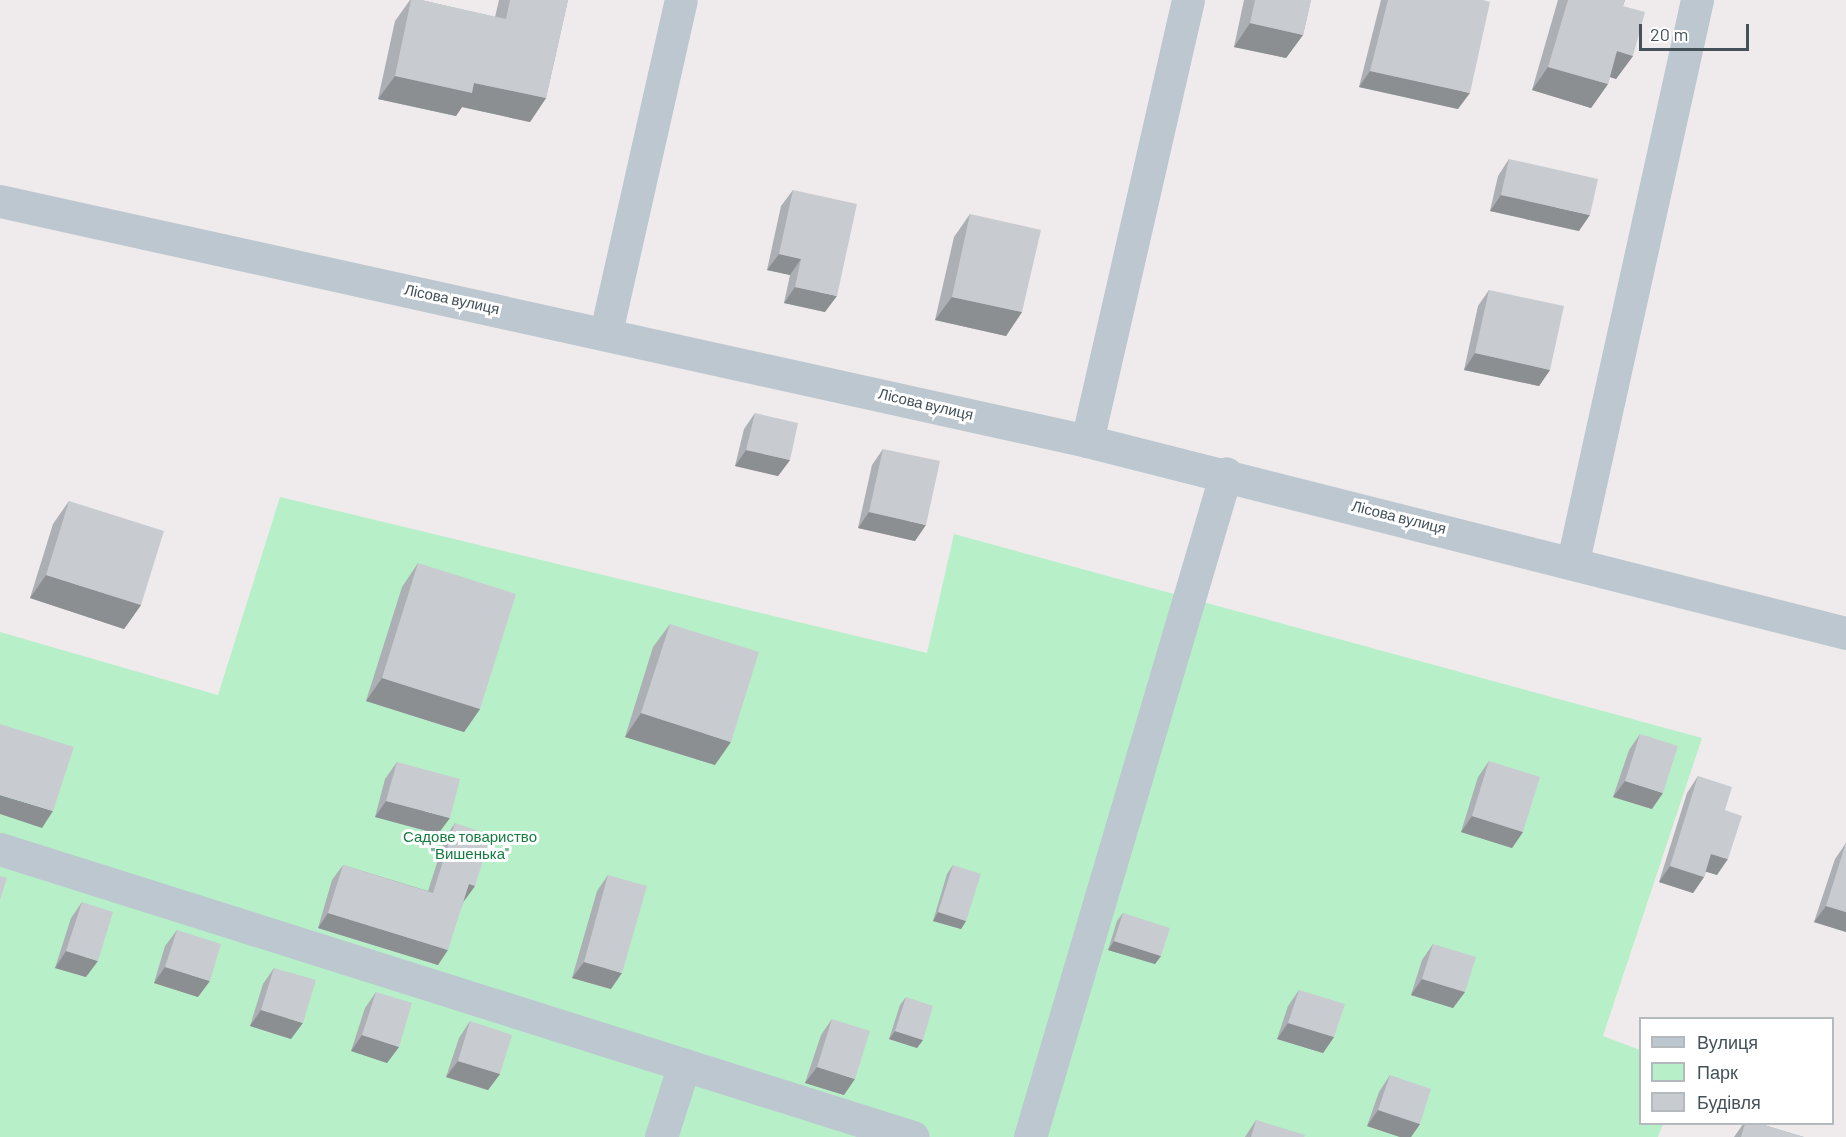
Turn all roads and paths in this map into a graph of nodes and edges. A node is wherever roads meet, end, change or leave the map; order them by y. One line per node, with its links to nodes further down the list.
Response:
1 (681, 0): 5 (street)
2 (1188, 0): 6 (street)
3 (1697, 0): 8 (street)
4 (0, 201): 5 (street, Лісова вулиця)
5 (606, 332): 6 (street, Лісова вулиця)
6 (1087, 441): 7 (street, Лісова вулиця)
7 (1226, 473): 8 (street, Лісова вулиця); 14 (street)
8 (1573, 561): 9 (street, Лісова вулиця)
9 (1846, 633)
10 (0, 849): 11 (street)
11 (684, 1065): 12 (street); 13 (street)
12 (661, 1137)
13 (913, 1137)
14 (1030, 1137)

